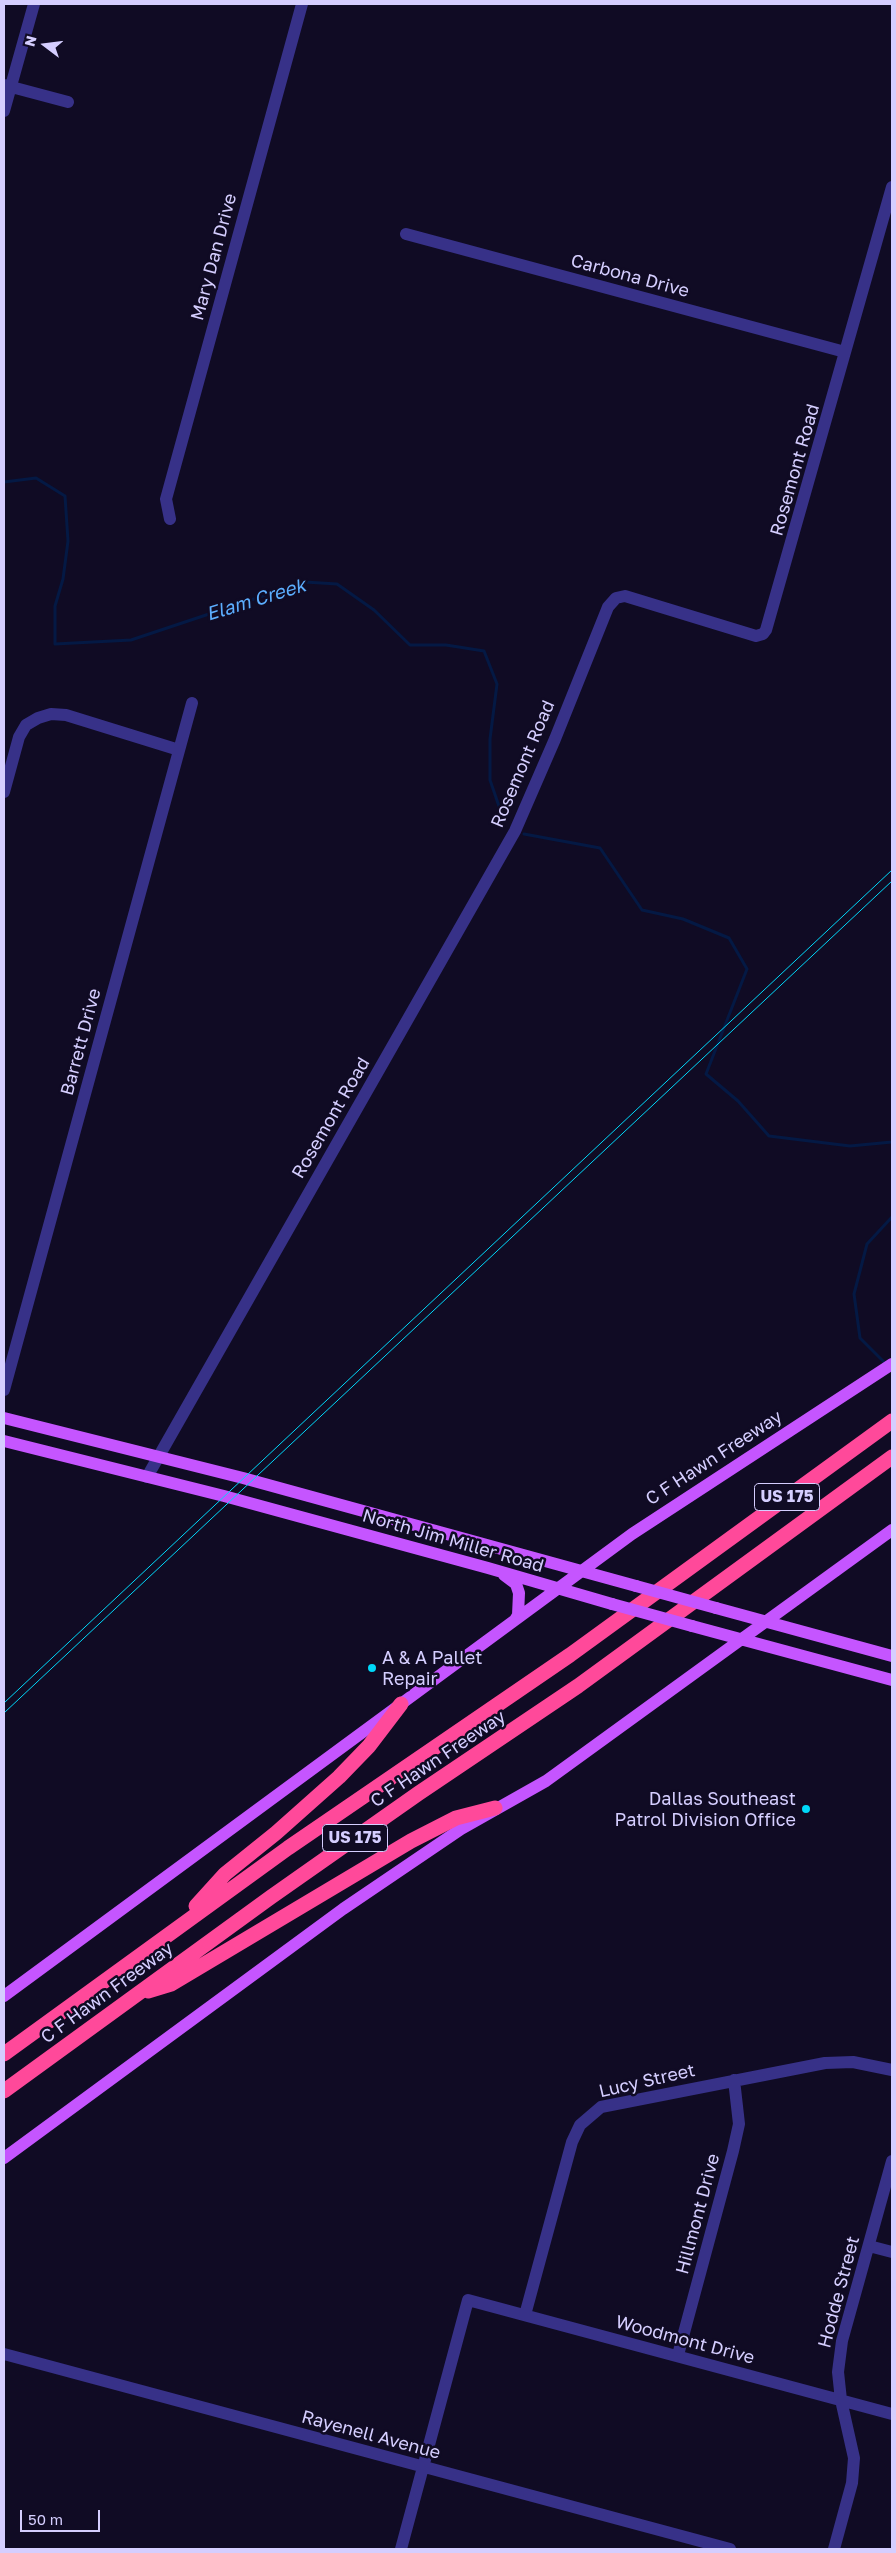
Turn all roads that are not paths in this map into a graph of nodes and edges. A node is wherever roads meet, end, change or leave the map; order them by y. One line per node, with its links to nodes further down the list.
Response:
1 (34, 4): 3 (street)
2 (302, 4): 9 (street, Mary Dan Drive)
3 (7, 86): 4 (street); 5 (street)
4 (68, 102)
5 (4, 111)
6 (892, 187): 8 (street, Rosemont Road)
7 (406, 234): 8 (street, Carbona Drive)
8 (845, 352): 18 (street, Rosemont Road)
9 (170, 519)
10 (192, 702): 11 (street, Barrett Drive)
11 (179, 750): 12 (street); 14 (street, Barrett Drive)
12 (4, 792)
13 (892, 1364): 23 (main road, C F Hawn Freeway)
14 (4, 1390)
15 (4, 1418): 18 (main road, North Jim Miller Road)
16 (892, 1421): 34 (highway, C F Hawn Freeway / US 175)
17 (4, 1441): 20 (main road, North Jim Miller Road)
18 (158, 1458): 20 (street, Rosemont Road); 23 (main road, North Jim Miller Road)
19 (892, 1458): 36 (highway, C F Hawn Freeway / US 175)
20 (147, 1477): 22 (main road, North Jim Miller Road)
21 (892, 1530): 26 (main road)
22 (488, 1568): 24 (main road, North Jim Miller Road); 25 (main road)
23 (581, 1571): 24 (main road, C F Hawn Freeway); 26 (main road, North Jim Miller Road, bridge)
24 (558, 1589): 25 (main road, C F Hawn Freeway); 27 (main road, North Jim Miller Road, bridge)
25 (515, 1620): 32 (main road, C F Hawn Freeway)
26 (766, 1622): 27 (main road); 28 (main road, North Jim Miller Road)
27 (740, 1639): 30 (main road, North Jim Miller Road); 33 (main road)
28 (838, 1641): 29 (main road, North Jim Miller Road); 30 (main road)
29 (892, 1656)
30 (833, 1665): 31 (main road, North Jim Miller Road)
31 (892, 1680)
32 (401, 1704): 34 (highway); 35 (main road, C F Hawn Freeway)
33 (495, 1808): 36 (highway); 41 (main road)
34 (176, 1928): 37 (highway, C F Hawn Freeway / US 175)
35 (4, 1996)
36 (135, 1996): 40 (highway, C F Hawn Freeway / US 175)
37 (4, 2054)
38 (892, 2070): 39 (street, Lucy Street)
39 (734, 2080): 45 (street, Lucy Street); 47 (street, Hillmont Drive)
40 (4, 2091)
41 (4, 2158)
42 (892, 2161): 43 (street, Hodde Street)
43 (869, 2246): 44 (street); 48 (street, Hodde Street)
44 (892, 2252)
45 (525, 2315): 47 (street, Woodmont Drive); 50 (street, Woodmont Drive)
46 (4, 2354): 50 (street, Rayenell Avenue)
47 (678, 2355): 48 (street, Woodmont Drive)
48 (841, 2400): 49 (street, Woodmont Drive); 53 (street, Hodde Street)
49 (892, 2414)
50 (424, 2467): 51 (street); 52 (street, Rayenell Avenue)
51 (401, 2549)
52 (730, 2549)
53 (834, 2549)

